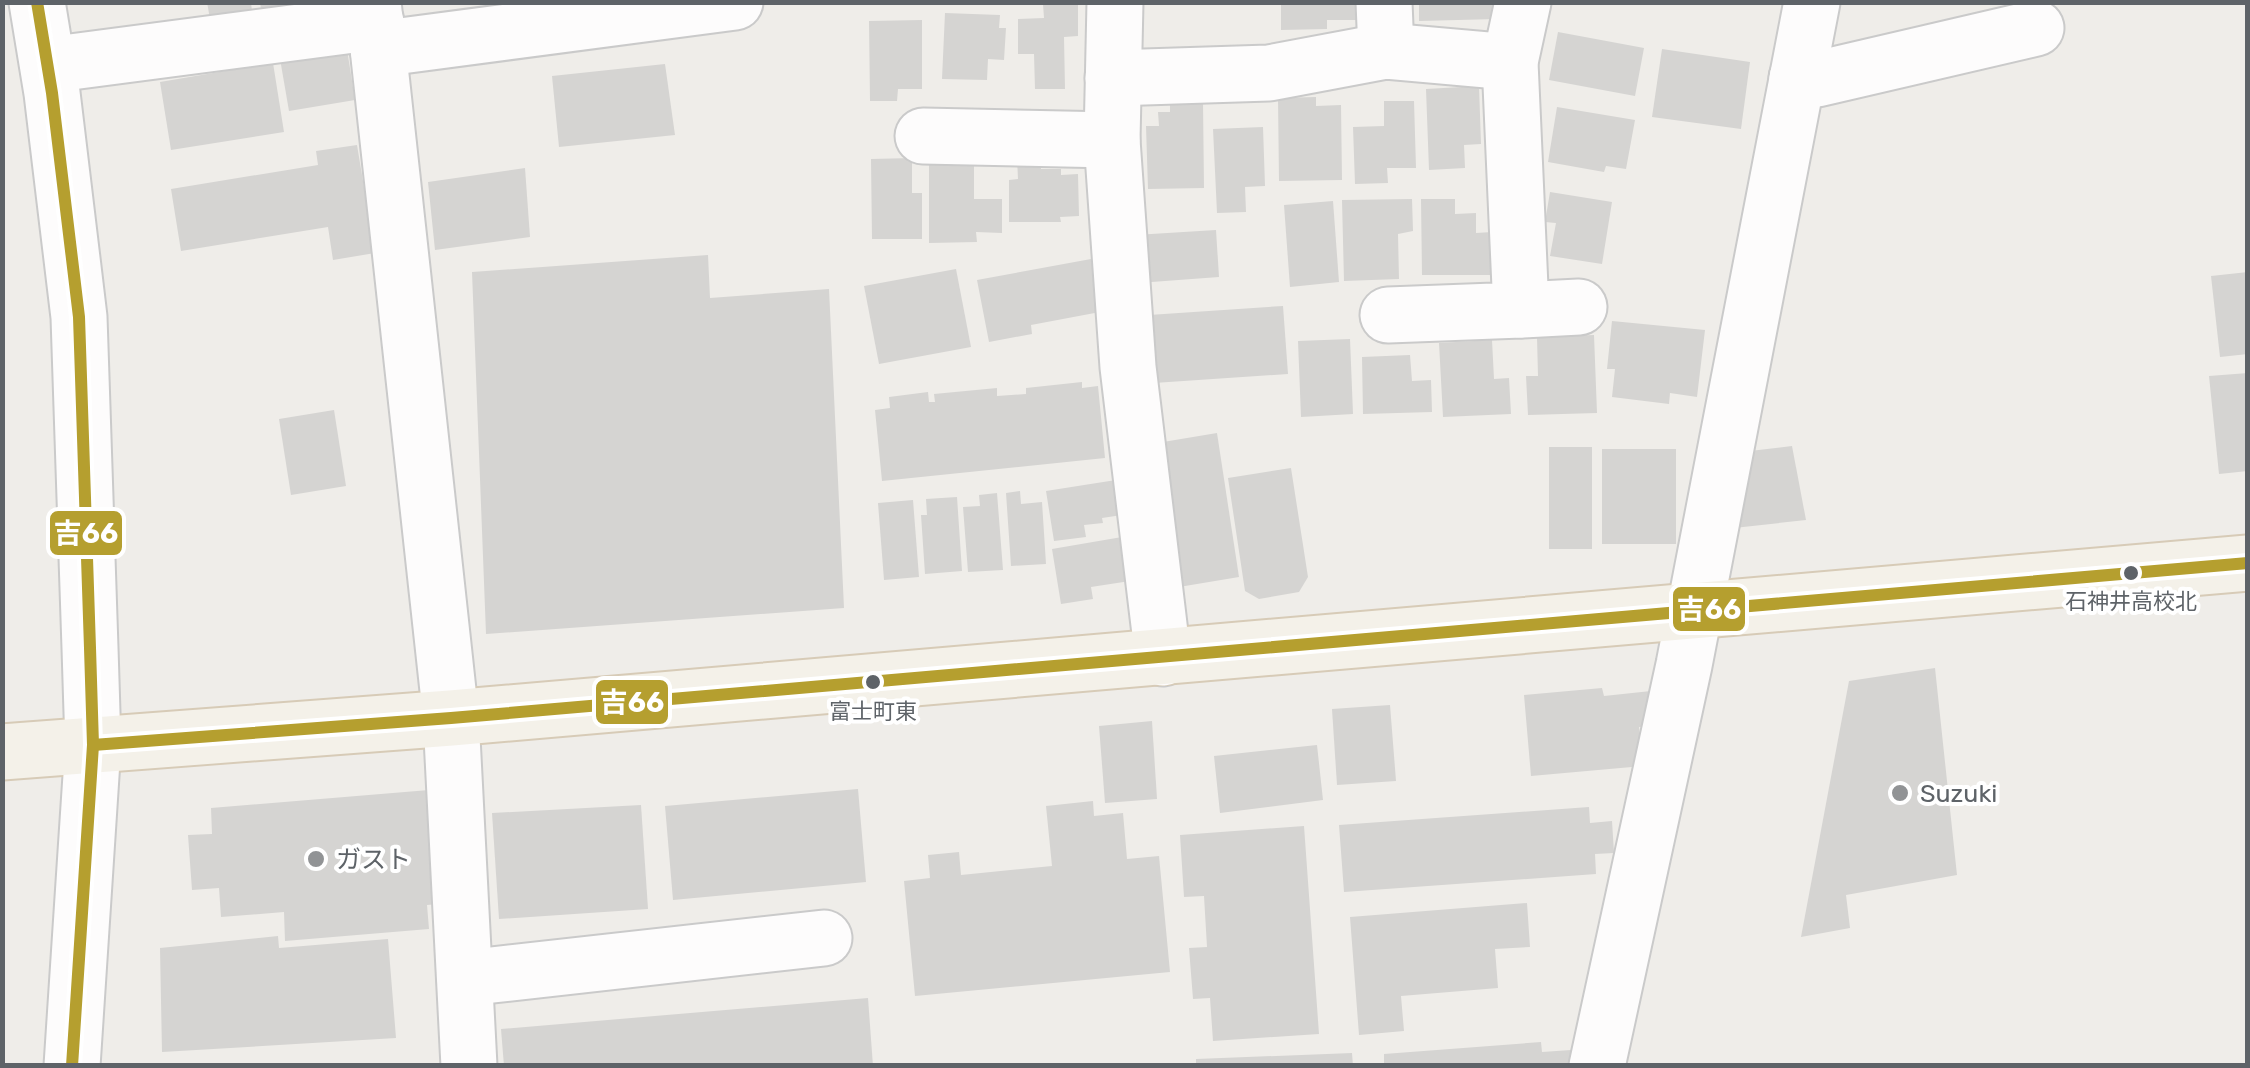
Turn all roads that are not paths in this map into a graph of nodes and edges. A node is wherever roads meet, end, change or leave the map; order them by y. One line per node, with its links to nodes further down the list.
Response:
1 (37, 2): 10 (street)
2 (735, 2): 6 (street)
3 (1115, 2): 11 (street)
4 (1523, 2): 9 (street)
5 (1812, 2): 12 (street)
6 (376, 24): 10 (street); 21 (street)
7 (1385, 27): 9 (street); 11 (street)
8 (2036, 28): 12 (street)
9 (1510, 62): 16 (street)
10 (48, 65): 22 (street)
11 (1113, 78): 14 (street)
12 (1798, 78): 19 (street)
13 (923, 136): 14 (street)
14 (1112, 140): 20 (street)
15 (1579, 307): 16 (street)
16 (1522, 310): 17 (street)
17 (1388, 315)
18 (2248, 562): 19 (main road)
19 (1696, 609): 20 (main road); 28 (street)
20 (1162, 658): 21 (main road)
21 (451, 718): 22 (main road); 25 (street)
22 (93, 745): 23 (main road); 26 (street)
23 (2, 752)
24 (824, 938): 25 (street)
25 (464, 978): 27 (street)
26 (72, 1066)
27 (469, 1066)
28 (1597, 1066)

